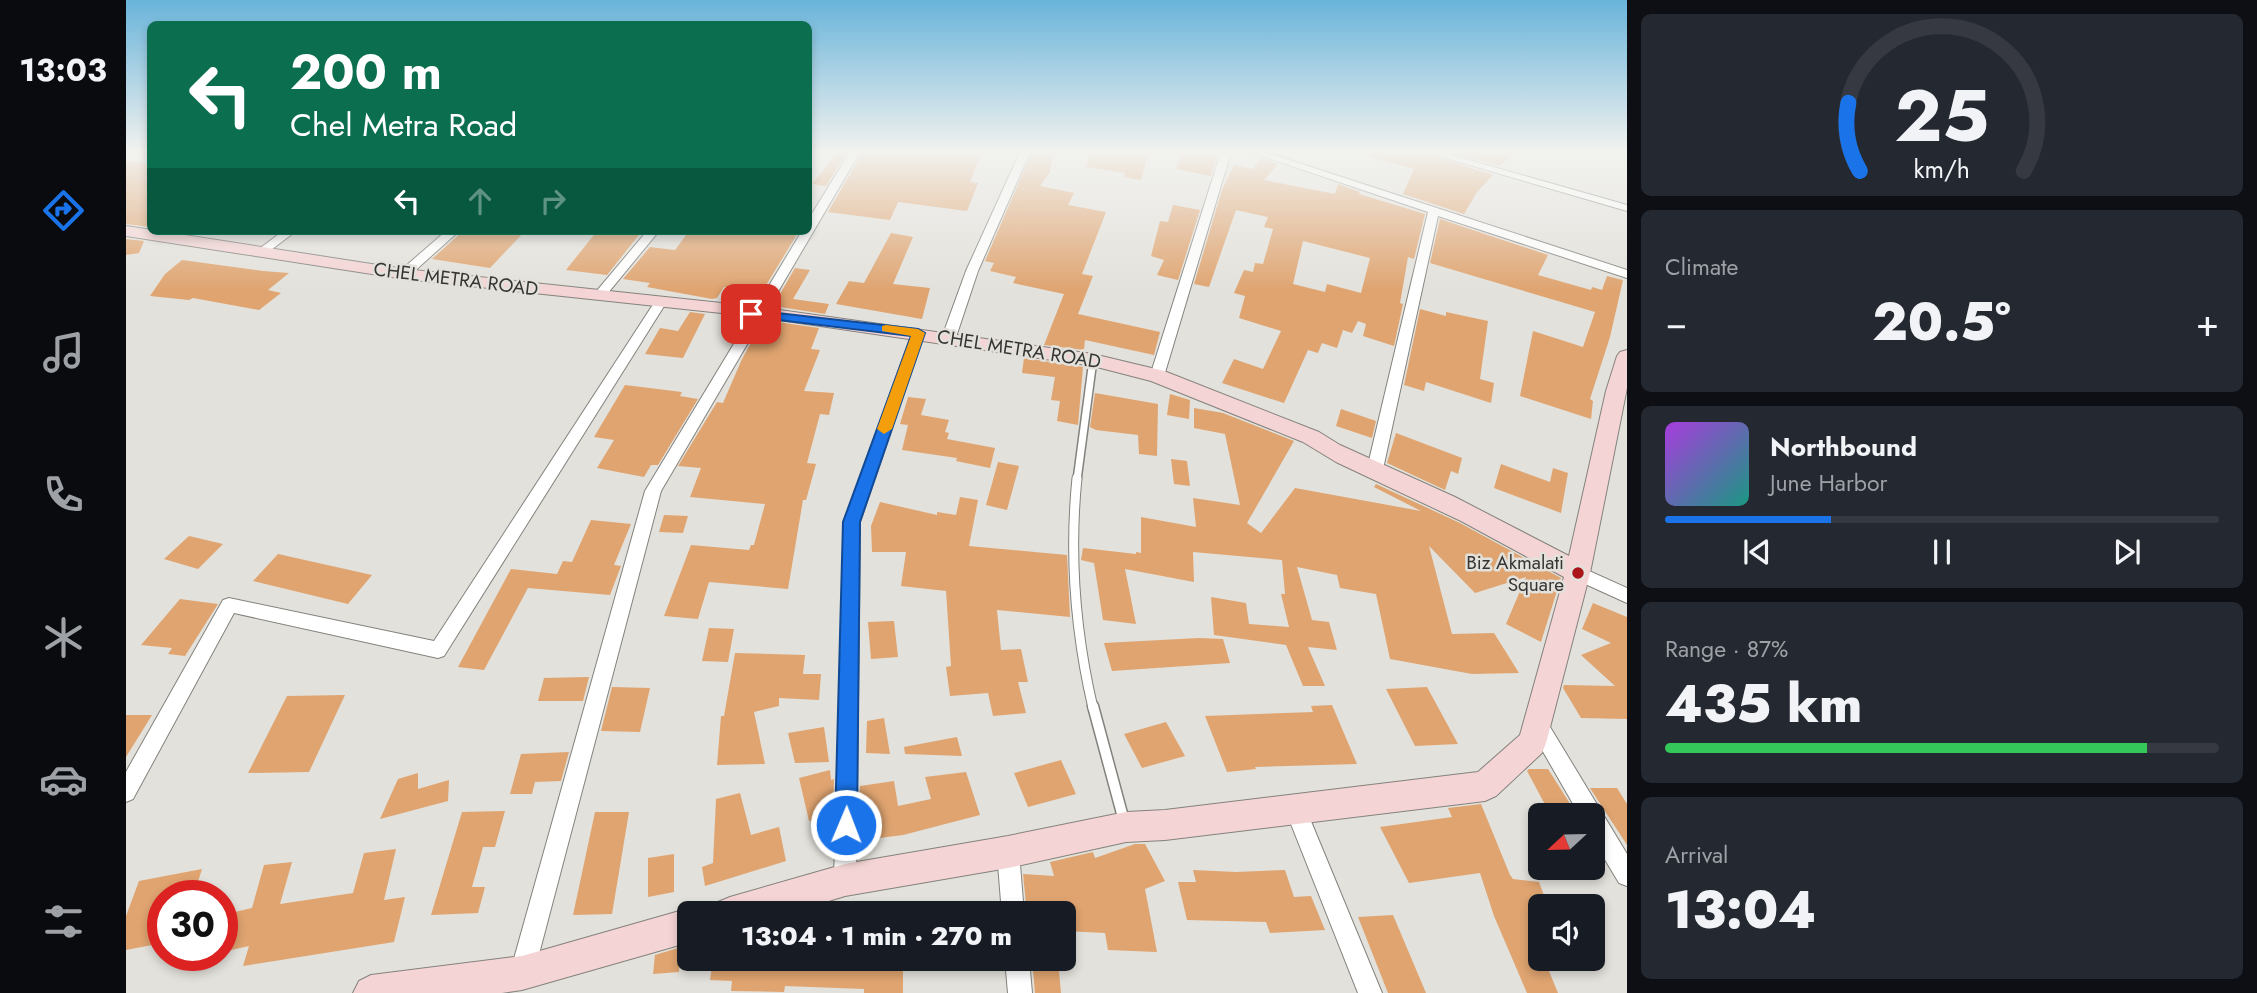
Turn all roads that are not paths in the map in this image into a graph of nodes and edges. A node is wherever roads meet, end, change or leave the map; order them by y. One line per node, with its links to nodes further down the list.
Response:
1 (827, 198): 8 (street)
2 (1004, 198): 23 (street)
3 (1212, 198): 26 (street)
4 (1401, 198): 7 (street)
5 (1593, 198): 6 (street)
6 (1627, 208)
7 (1434, 209): 18 (street); 27 (street)
8 (812, 224)
9 (126, 231): 10 (street, CHEL METRA ROAD)
10 (147, 232)
11 (175, 235): 16 (street, CHEL METRA ROAD)
12 (284, 235): 16 (street)
13 (448, 235): 17 (street)
14 (650, 235): 19 (street)
15 (806, 235): 21 (street)
16 (263, 251): 17 (street, CHEL METRA ROAD)
17 (404, 274): 19 (street, CHEL METRA ROAD)
18 (1627, 274)
19 (599, 296): 20 (street, CHEL METRA ROAD)
20 (660, 303): 21 (street, CHEL METRA ROAD); 31 (street)
21 (760, 313): 22 (street, CHEL METRA ROAD); 43 (street)
22 (918, 333): 23 (street, CHEL METRA ROAD); 38 (street)
23 (949, 337): 25 (street, CHEL METRA ROAD)
24 (1627, 356): 28 (street)
25 (1093, 360): 26 (street, CHEL METRA ROAD); 34 (lane)
26 (1157, 376): 27 (street, CHEL METRA ROAD)
27 (1375, 469): 28 (street, CHEL METRA ROAD)
28 (1578, 572): 29 (street); 30 (street)
29 (1627, 596)
30 (1537, 723): 32 (street); 33 (street)
31 (126, 792)
32 (1584, 803)
33 (1296, 808): 34 (street); 46 (street)
34 (1126, 827): 36 (street)
35 (1605, 838): 37 (street)
36 (1008, 852): 38 (street); 40 (street)
37 (1627, 875)
38 (845, 880): 39 (street)
39 (774, 901)
40 (1012, 901)
41 (677, 929): 43 (street)
42 (1018, 971): 45 (street)
43 (522, 973): 44 (street)
44 (371, 993)
45 (1020, 993)
46 (1370, 993)

